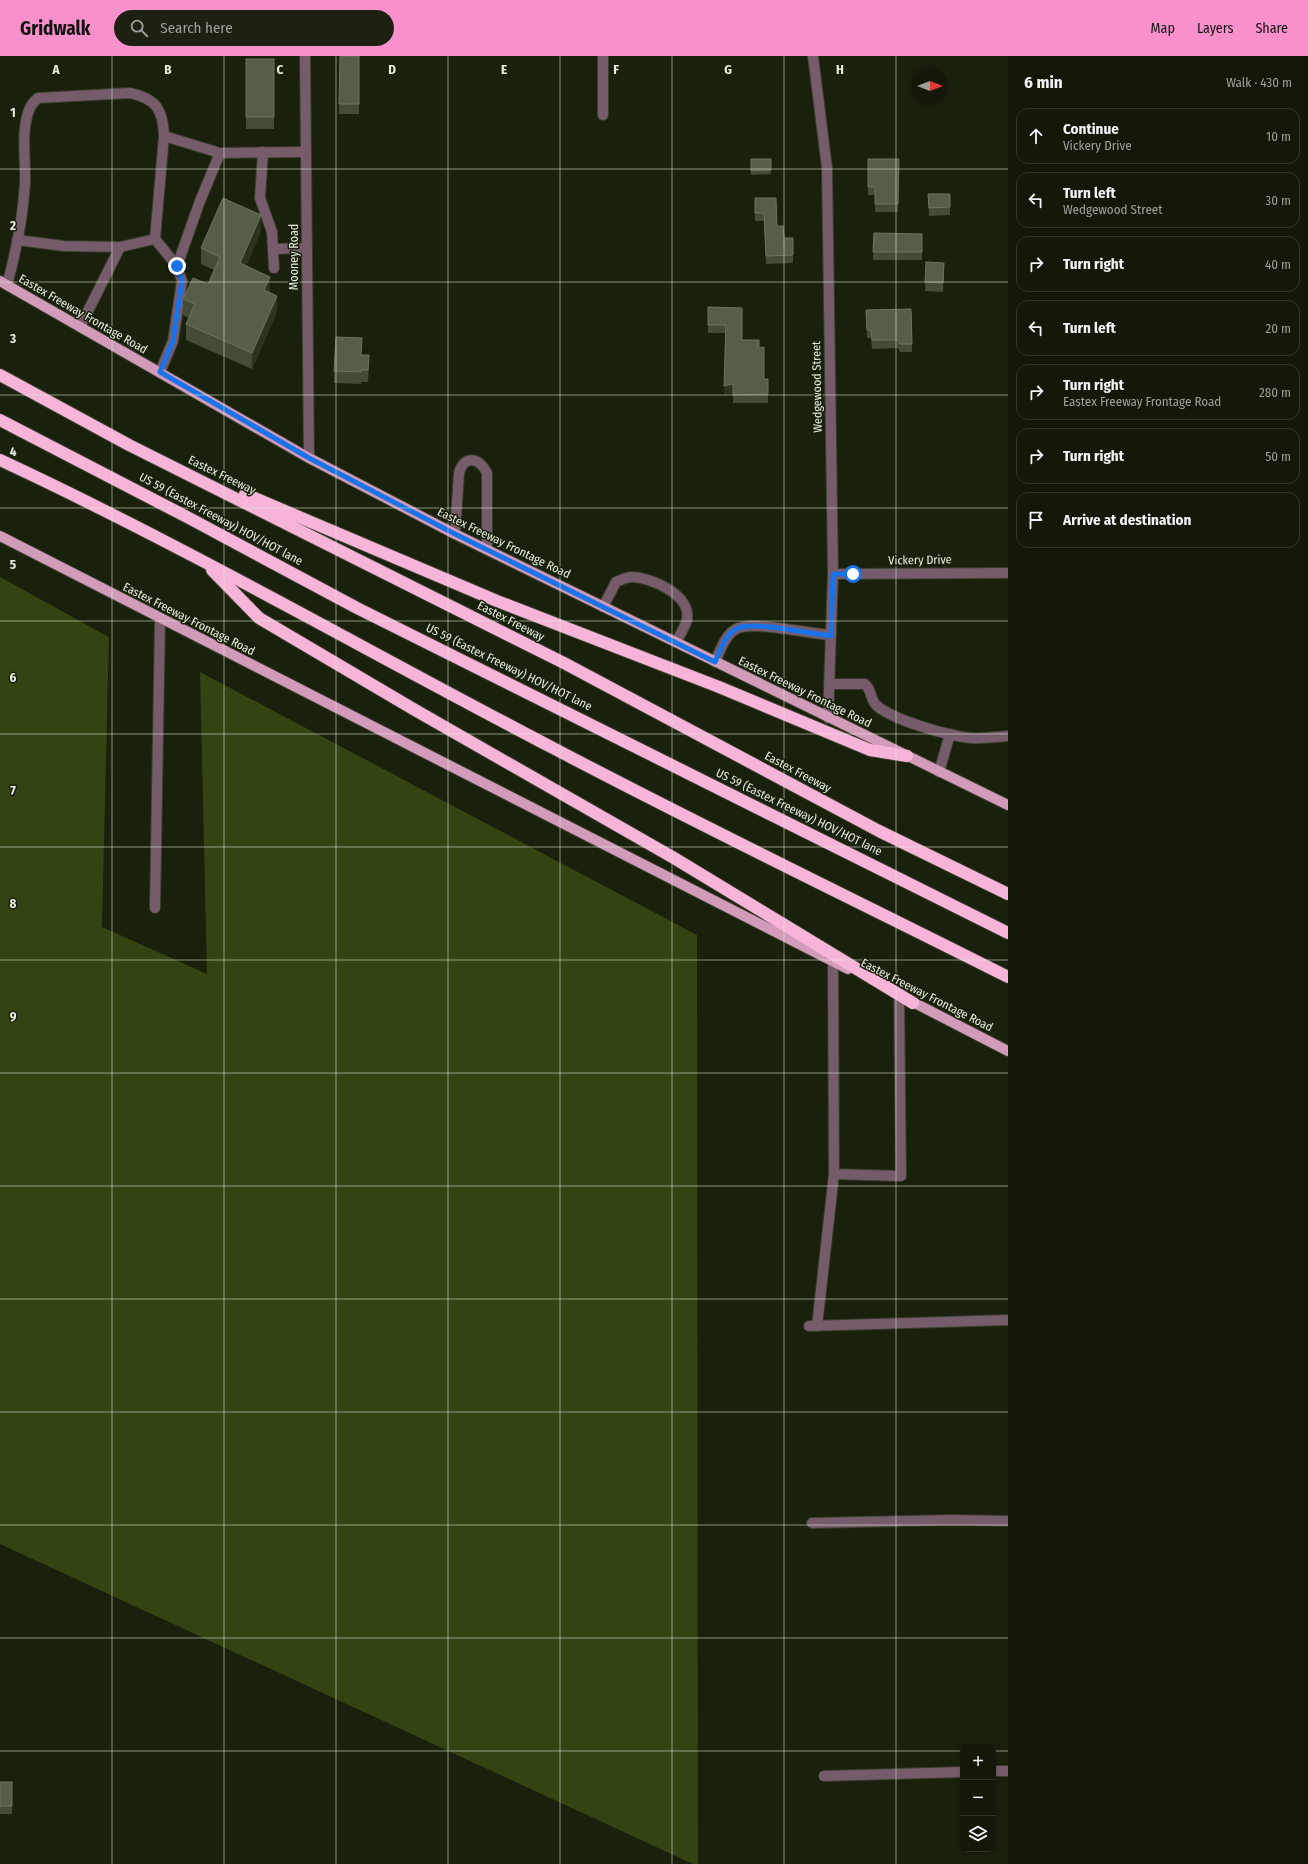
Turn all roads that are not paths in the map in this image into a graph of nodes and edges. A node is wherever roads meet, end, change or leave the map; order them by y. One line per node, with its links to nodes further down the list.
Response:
1 (305, 56): 7 (street, Mooney Road)
2 (603, 56): 4 (street)
3 (813, 56): 29 (street, Wedgewood Street)
4 (603, 115)
5 (164, 136): 8 (street); 9 (street); 10 (street)
6 (263, 152): 7 (street); 8 (street); 13 (street)
7 (306, 152): 12 (street, Mooney Road)
8 (220, 153): 14 (street)
9 (155, 239): 11 (street); 14 (street)
10 (17, 240): 11 (street); 16 (street)
11 (120, 248): 17 (street)
12 (307, 248): 13 (street); 22 (street, Mooney Road)
13 (273, 249): 15 (street)
14 (177, 266): 18 (street)
15 (274, 268)
16 (4, 283): 17 (main road, Eastex Freeway Frontage Road)
17 (80, 327): 18 (main road, Eastex Freeway Frontage Road)
18 (160, 372): 22 (main road, Eastex Freeway Frontage Road)
19 (0, 375): 21 (highway, Eastex Freeway)
20 (0, 420): 44 (highway, US 59 (Eastex Freeway) HOV/HOT lane)
21 (129, 444): 39 (highway); 42 (highway, Eastex Freeway)
22 (309, 458): 24 (main road, Eastex Freeway Frontage Road)
23 (0, 460): 27 (highway)
24 (455, 534): 26 (main road, Eastex Freeway Frontage Road); 26 (street)
25 (0, 536): 31 (main road, Eastex Freeway Frontage Road)
26 (487, 549): 30 (main road, Eastex Freeway Frontage Road)
27 (204, 562): 46 (highway); 48 (highway)
28 (1008, 572): 29 (street, Vickery Drive)
29 (833, 574): 32 (street, Wedgewood Street)
30 (603, 607): 33 (main road, Eastex Freeway Frontage Road); 33 (street)
31 (160, 619): 43 (street); 45 (main road, Eastex Freeway Frontage Road)
32 (831, 636): 34 (street); 35 (street, Wedgewood Street)
33 (676, 642): 34 (main road, Eastex Freeway Frontage Road)
34 (715, 662): 36 (main road, Eastex Freeway Frontage Road)
35 (829, 684): 36 (street, Wedgewood Street); 37 (street)
36 (828, 718): 39 (main road, Eastex Freeway Frontage Road)
37 (950, 734): 38 (street); 40 (street)
38 (1008, 736)
39 (907, 756): 40 (main road, Eastex Freeway Frontage Road)
40 (939, 772): 41 (main road, Eastex Freeway Frontage Road)
41 (1008, 805)
42 (1008, 894)
43 (155, 908)
44 (1008, 933)
45 (833, 962): 47 (main road, Eastex Freeway Frontage Road); 50 (street)
46 (1008, 978)
47 (899, 996): 48 (main road, Eastex Freeway Frontage Road); 50 (street)
48 (913, 1002): 49 (main road, Eastex Freeway Frontage Road)
49 (1008, 1051)
50 (834, 1174): 51 (street)
51 (1008, 1320)
52 (1008, 1521): 53 (street)
53 (812, 1523)
54 (996, 1771): 55 (street)
55 (1008, 1771)
56 (960, 1772): 57 (street)
57 (824, 1776)

